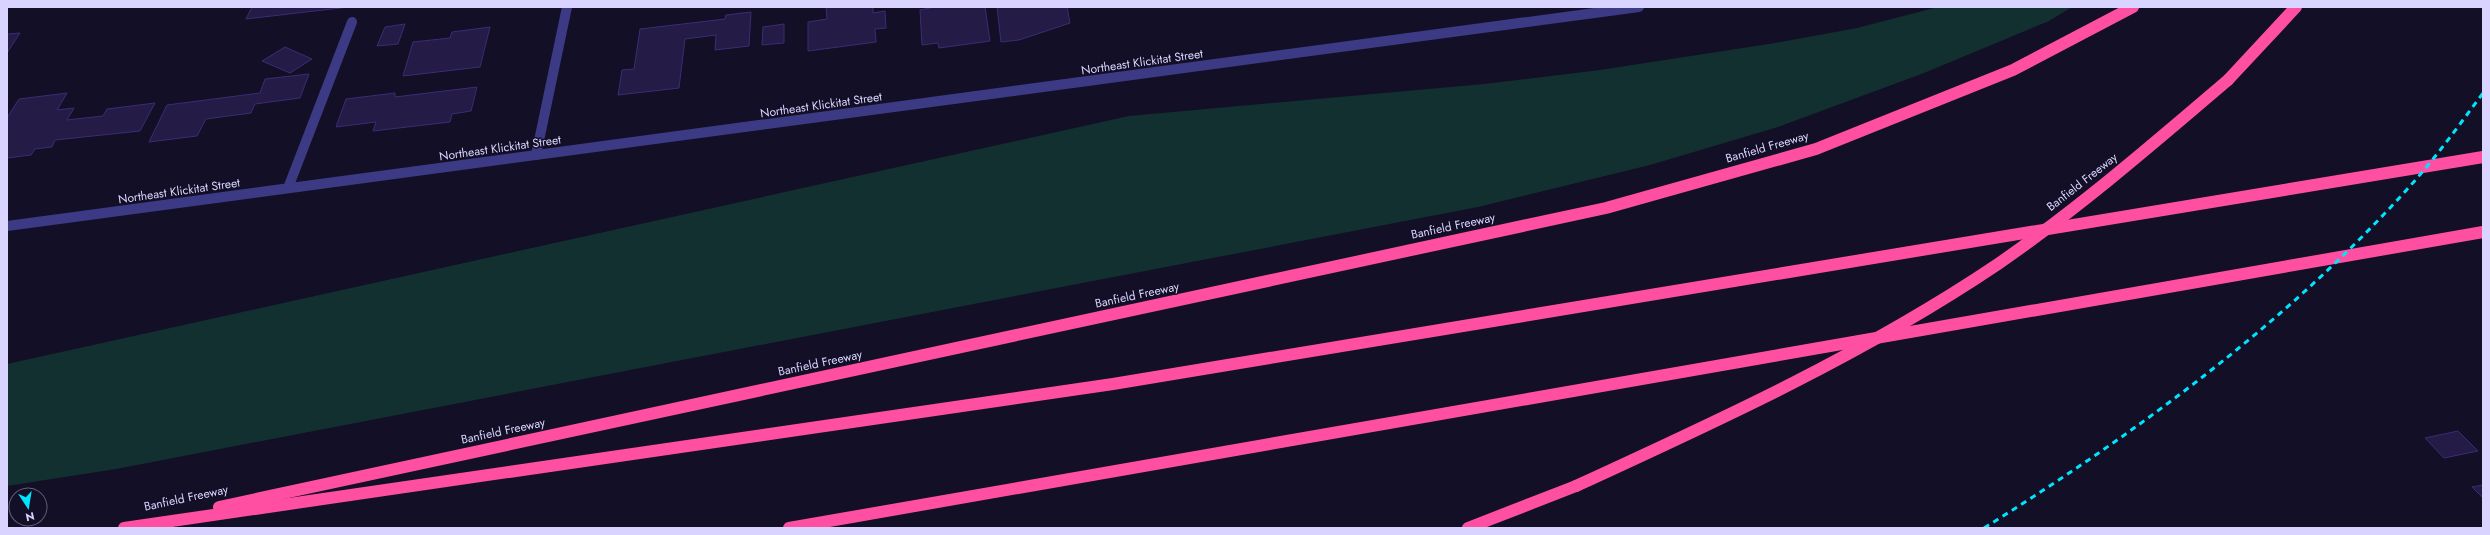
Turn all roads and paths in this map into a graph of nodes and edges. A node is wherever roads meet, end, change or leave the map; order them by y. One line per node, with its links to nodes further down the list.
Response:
1 (567, 7): 6 (street)
2 (1639, 7): 6 (street, Northeast Klickitat Street)
3 (2133, 7): 11 (highway, Banfield Freeway)
4 (2296, 7): 14 (highway, Banfield Freeway, bridge)
5 (352, 22): 8 (street)
6 (536, 155): 8 (street, Northeast Klickitat Street)
7 (2483, 157): 12 (highway)
8 (288, 188): 9 (street, Northeast Klickitat Street)
9 (7, 226)
10 (2483, 232): 13 (highway)
11 (120, 528)
12 (124, 528)
13 (789, 528)
14 (1468, 528)

